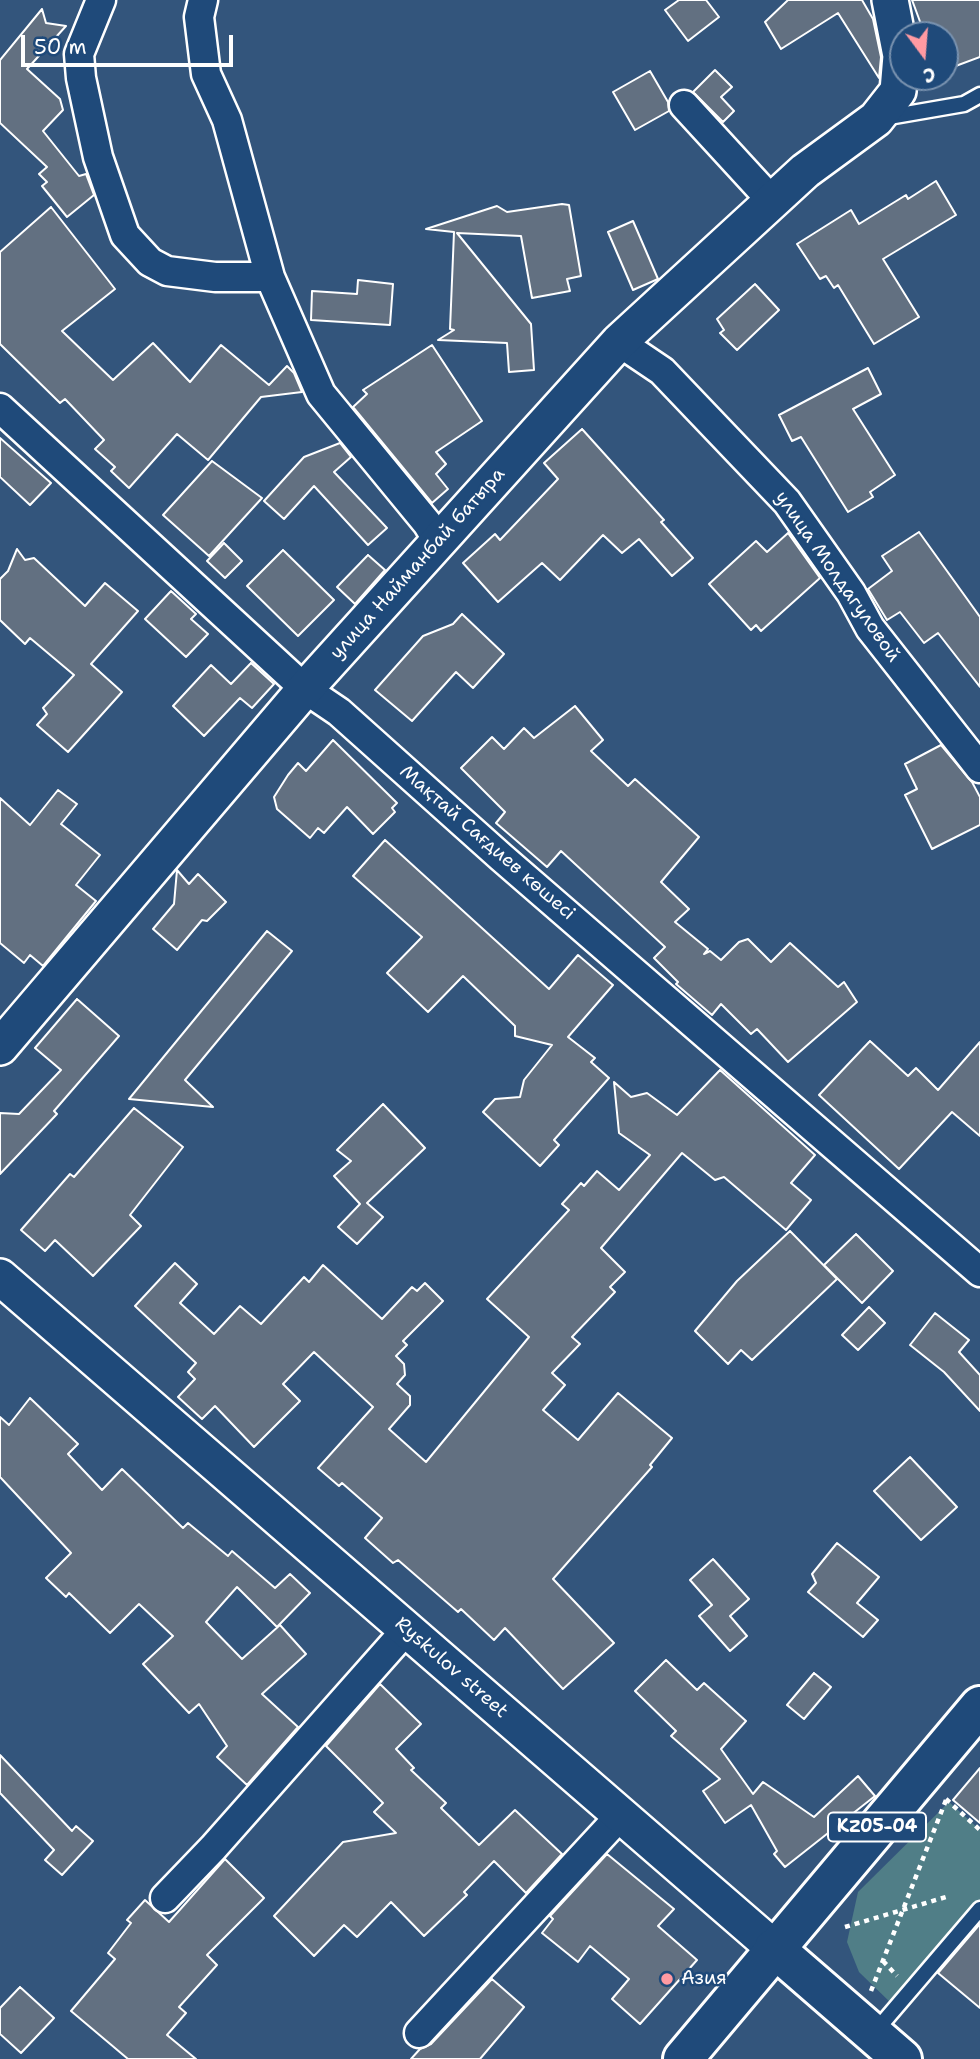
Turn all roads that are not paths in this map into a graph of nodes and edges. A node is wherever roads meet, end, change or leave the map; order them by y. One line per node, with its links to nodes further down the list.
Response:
1 (101, 0): 8 (street)
2 (203, 0): 8 (street)
3 (890, 0): 6 (street, улица Найманбай батыра)
4 (980, 95): 6 (lane)
5 (684, 105): 7 (street)
6 (876, 119): 7 (street, улица Найманбай батыра)
7 (773, 202): 9 (street, улица Найманбай батыра)
8 (270, 276): 11 (street)
9 (618, 342): 11 (street, улица Найманбай батыра); 13 (street, улица Молдагуловой)
10 (0, 408): 12 (street, Мақтай Сағдиев көшесі)
11 (438, 541): 12 (street, улица Найманбай батыра)
12 (305, 689): 14 (street, улица Найманбай батыра); 15 (street, Мақтай Сағдиев көшесі)
13 (980, 768)
14 (0, 1047)
15 (980, 1272)
16 (0, 1277): 17 (street, Ryskulov street)
17 (407, 1629): 19 (street, Ryskulov street); 21 (street)
18 (980, 1706): 20 (main road, KZ05-04)
19 (621, 1815): 23 (street, Ryskulov street); 26 (street)
20 (831, 1882): 23 (main road, KZ05-04); 24 (main road, KZ05-04)
21 (165, 1898)
22 (980, 1909): 27 (lane)
23 (775, 1948): 24 (main road, Ryskulov street / KZ05-04); 25 (main road, KZ05-04)
24 (853, 1997): 25 (main road, KZ05-04); 27 (main road, Ryskulov street / KZ05-04)
25 (721, 2013): 28 (main road, KZ05-04)
26 (419, 2033)
27 (873, 2034): 29 (main road, Ryskulov street / KZ05-04)
28 (683, 2059)
29 (902, 2059)

